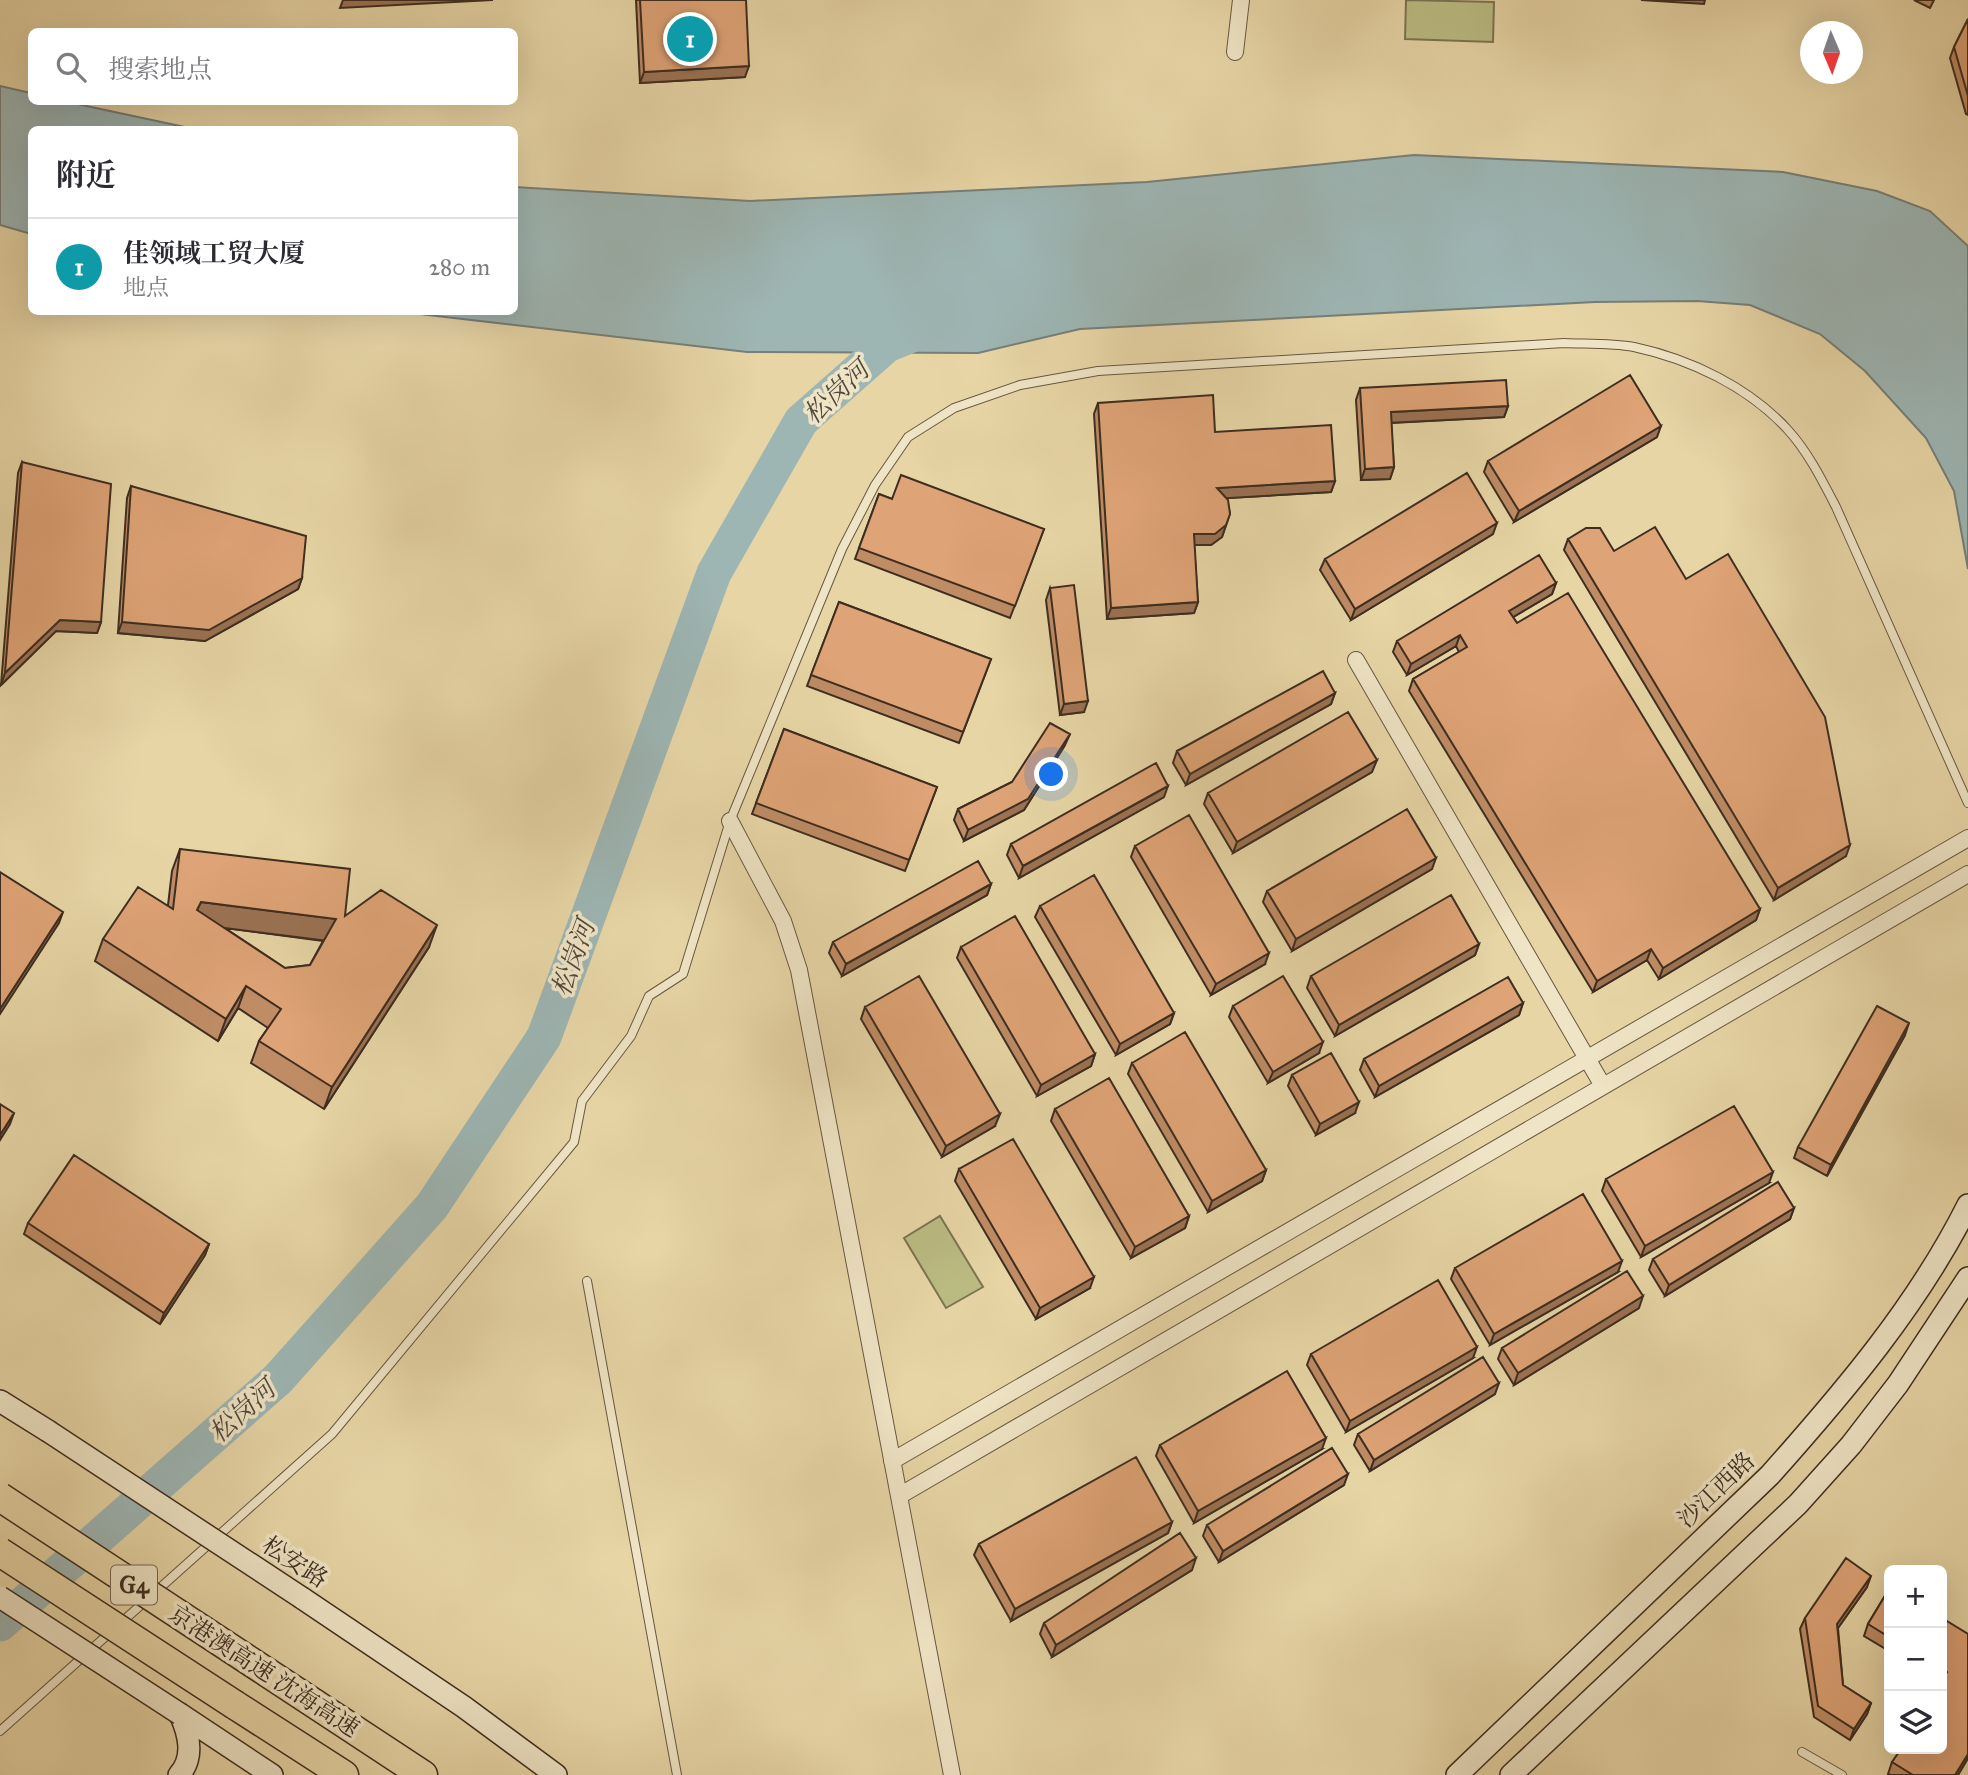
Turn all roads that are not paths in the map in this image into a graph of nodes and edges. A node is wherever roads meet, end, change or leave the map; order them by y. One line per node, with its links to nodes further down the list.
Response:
1 (1241, 0): 2 (street)
2 (1235, 52)
3 (1356, 660): 8 (street)
4 (1968, 803): 5 (lane)
5 (730, 821): 14 (street); 20 (lane)
6 (1968, 838): 8 (street)
7 (1968, 874): 9 (street)
8 (1587, 1059): 9 (street); 14 (street)
9 (1603, 1086): 15 (street)
10 (1968, 1205): 29 (street, 沙江西路)
11 (1968, 1278): 30 (street)
12 (587, 1281): 27 (lane)
13 (0, 1401): 26 (street, 松安路, bridge)
14 (892, 1461): 15 (street)
15 (898, 1496): 28 (street)
16 (0, 1497): 25 (highway, 京港澳高速 沈海高速 / G4, bridge)
17 (0, 1552): 24 (highway, 京港澳高速 沈海高速 / G4, bridge)
18 (0, 1597): 19 (street, bridge)
19 (180, 1714): 22 (street); 23 (street)
20 (0, 1731)
21 (1802, 1752): 31 (lane)
22 (179, 1775)
23 (272, 1775)
24 (344, 1775)
25 (422, 1775)
26 (556, 1775)
27 (677, 1775)
28 (951, 1775)
29 (1457, 1775)
30 (1511, 1775)
31 (1842, 1775)

